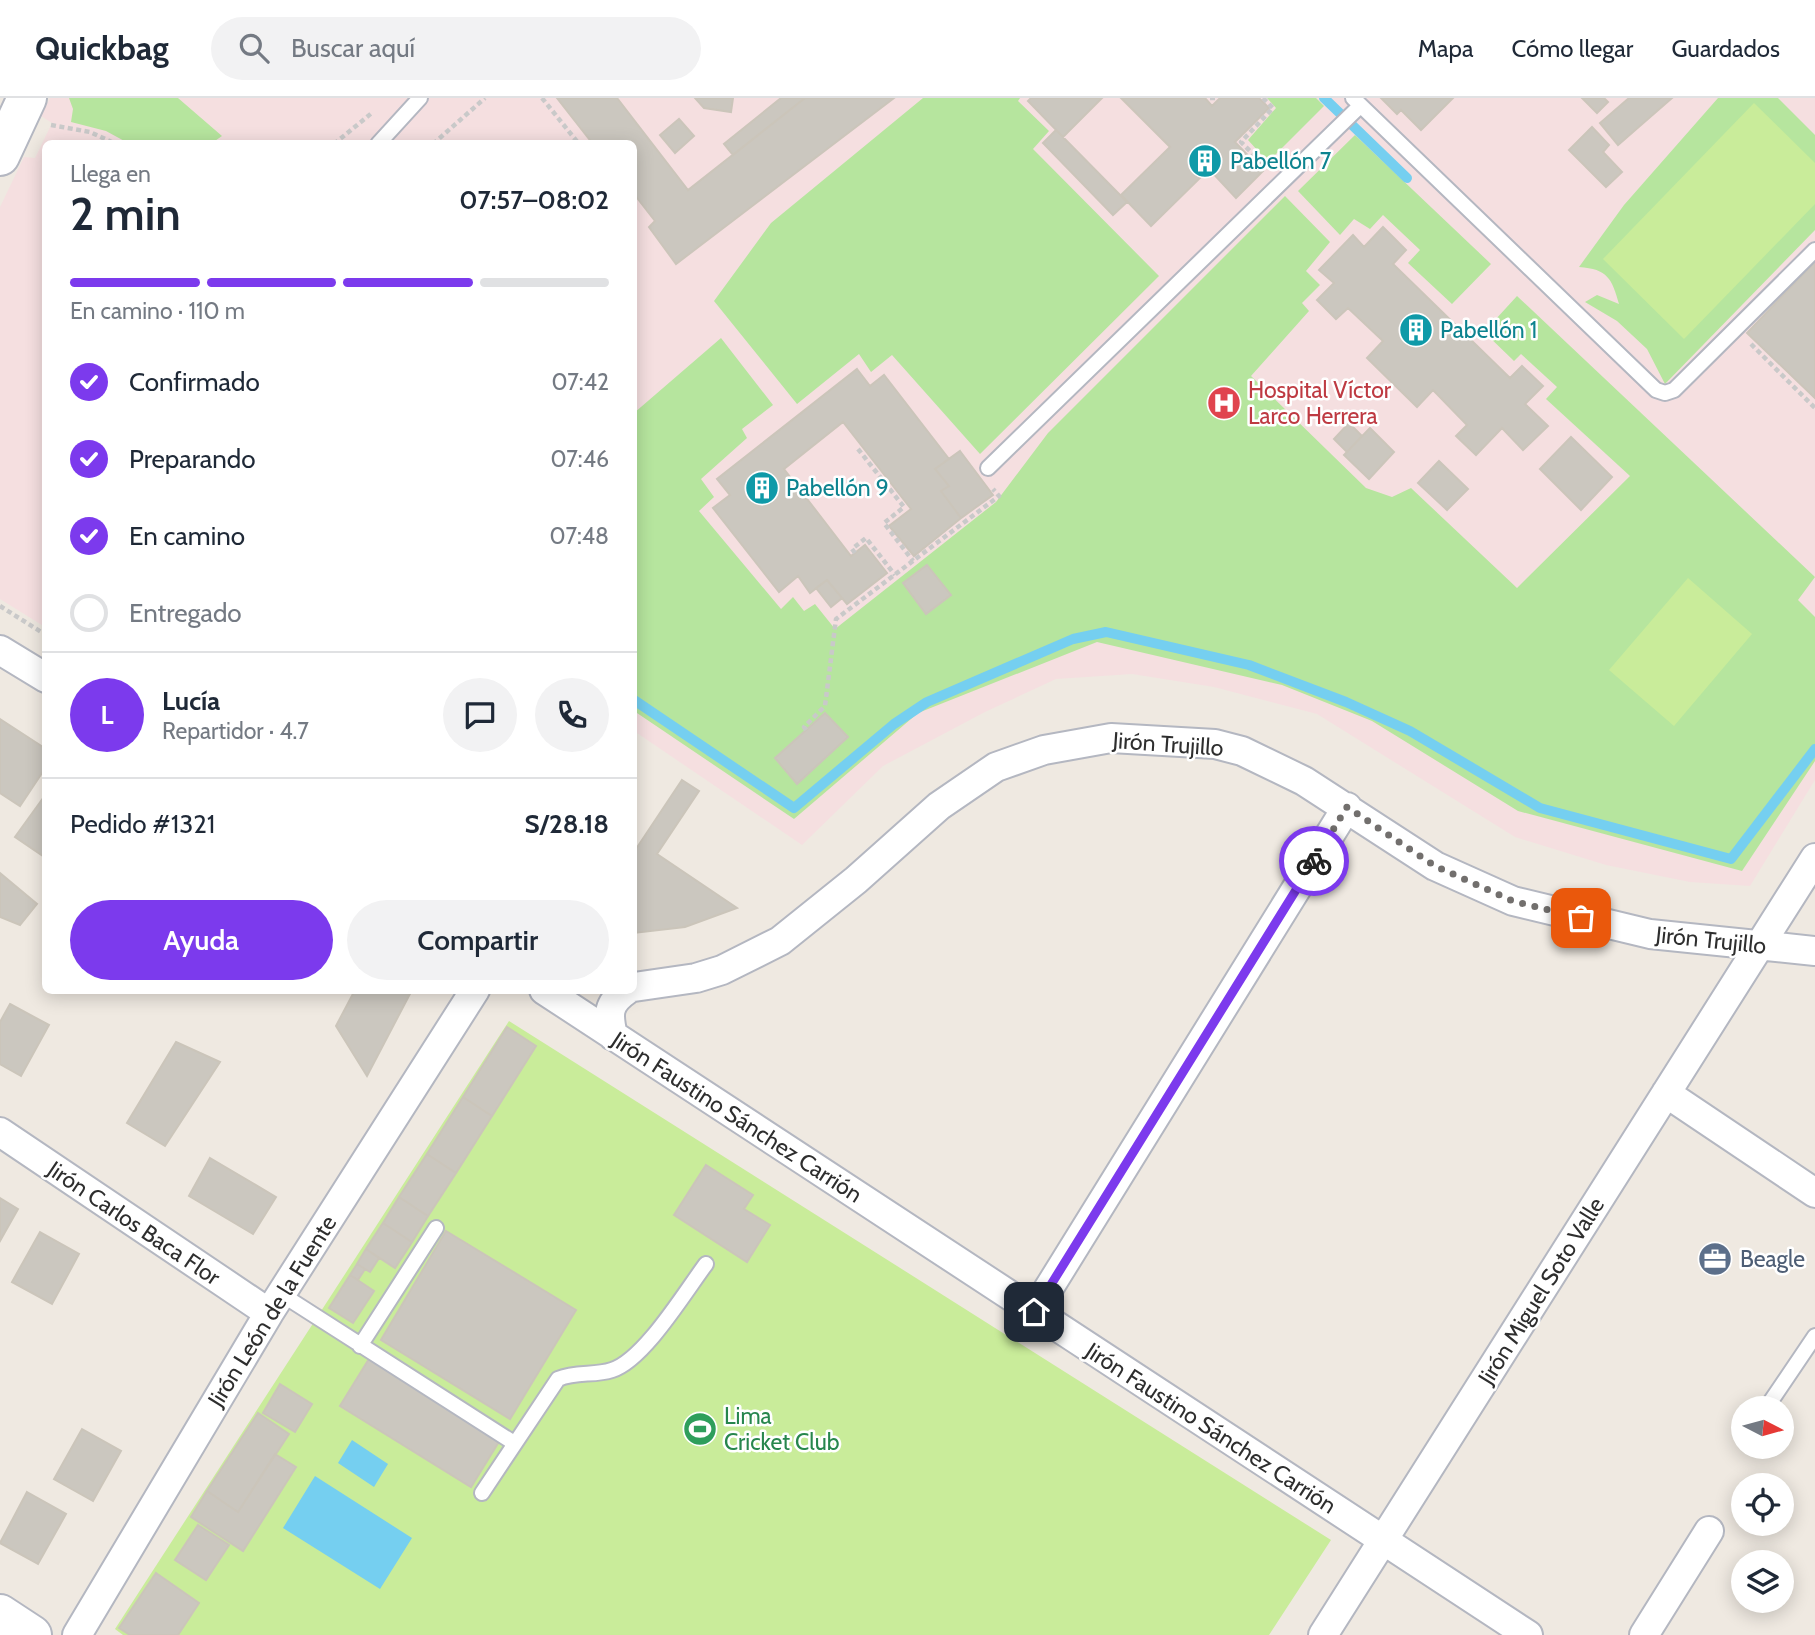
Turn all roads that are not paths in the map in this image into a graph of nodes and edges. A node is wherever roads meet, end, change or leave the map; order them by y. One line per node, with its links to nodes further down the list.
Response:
1 (420, 98): 3 (lane)
2 (1356, 105): 4 (lane); 5 (lane)
3 (382, 140)
4 (1815, 250)
5 (988, 468)
6 (0, 650): 7 (street)
7 (42, 676)
8 (1347, 807): 10 (street, Jirón Trujillo); 12 (street, Jirón Trujillo); 23 (street)
9 (1815, 858): 10 (street, Jirón Miguel Soto Valle)
10 (1757, 945): 11 (street, Jirón Trujillo); 17 (street, Jirón Miguel Soto Valle)
11 (1815, 951)
12 (637, 987)
13 (472, 994): 22 (street, Jirón León de la Fuente)
14 (549, 994): 16 (street, Jirón Faustino Sánchez Carrión)
15 (621, 994): 16 (street)
16 (613, 1036): 23 (street, Jirón Faustino Sánchez Carrión)
17 (1666, 1093): 19 (street); 30 (street, Jirón Miguel Soto Valle)
18 (0, 1132): 22 (street, Jirón Carlos Baca Flor)
19 (1815, 1193)
20 (436, 1228): 25 (lane)
21 (706, 1264): 27 (lane)
22 (275, 1303): 25 (lane); 33 (street, Jirón León de la Fuente)
23 (1034, 1312): 30 (street, Jirón Faustino Sánchez Carrión)
24 (1815, 1336): 26 (lane)
25 (360, 1346): 27 (lane)
26 (1774, 1396)
27 (514, 1443): 28 (lane)
28 (482, 1493)
29 (1709, 1531): 36 (street)
30 (1383, 1540): 34 (street, Jirón Miguel Soto Valle); 35 (street, Jirón Faustino Sánchez Carrión)
31 (0, 1614): 32 (main road)
32 (33, 1635)
33 (77, 1635)
34 (1323, 1635)
35 (1528, 1635)
36 (1644, 1635)

